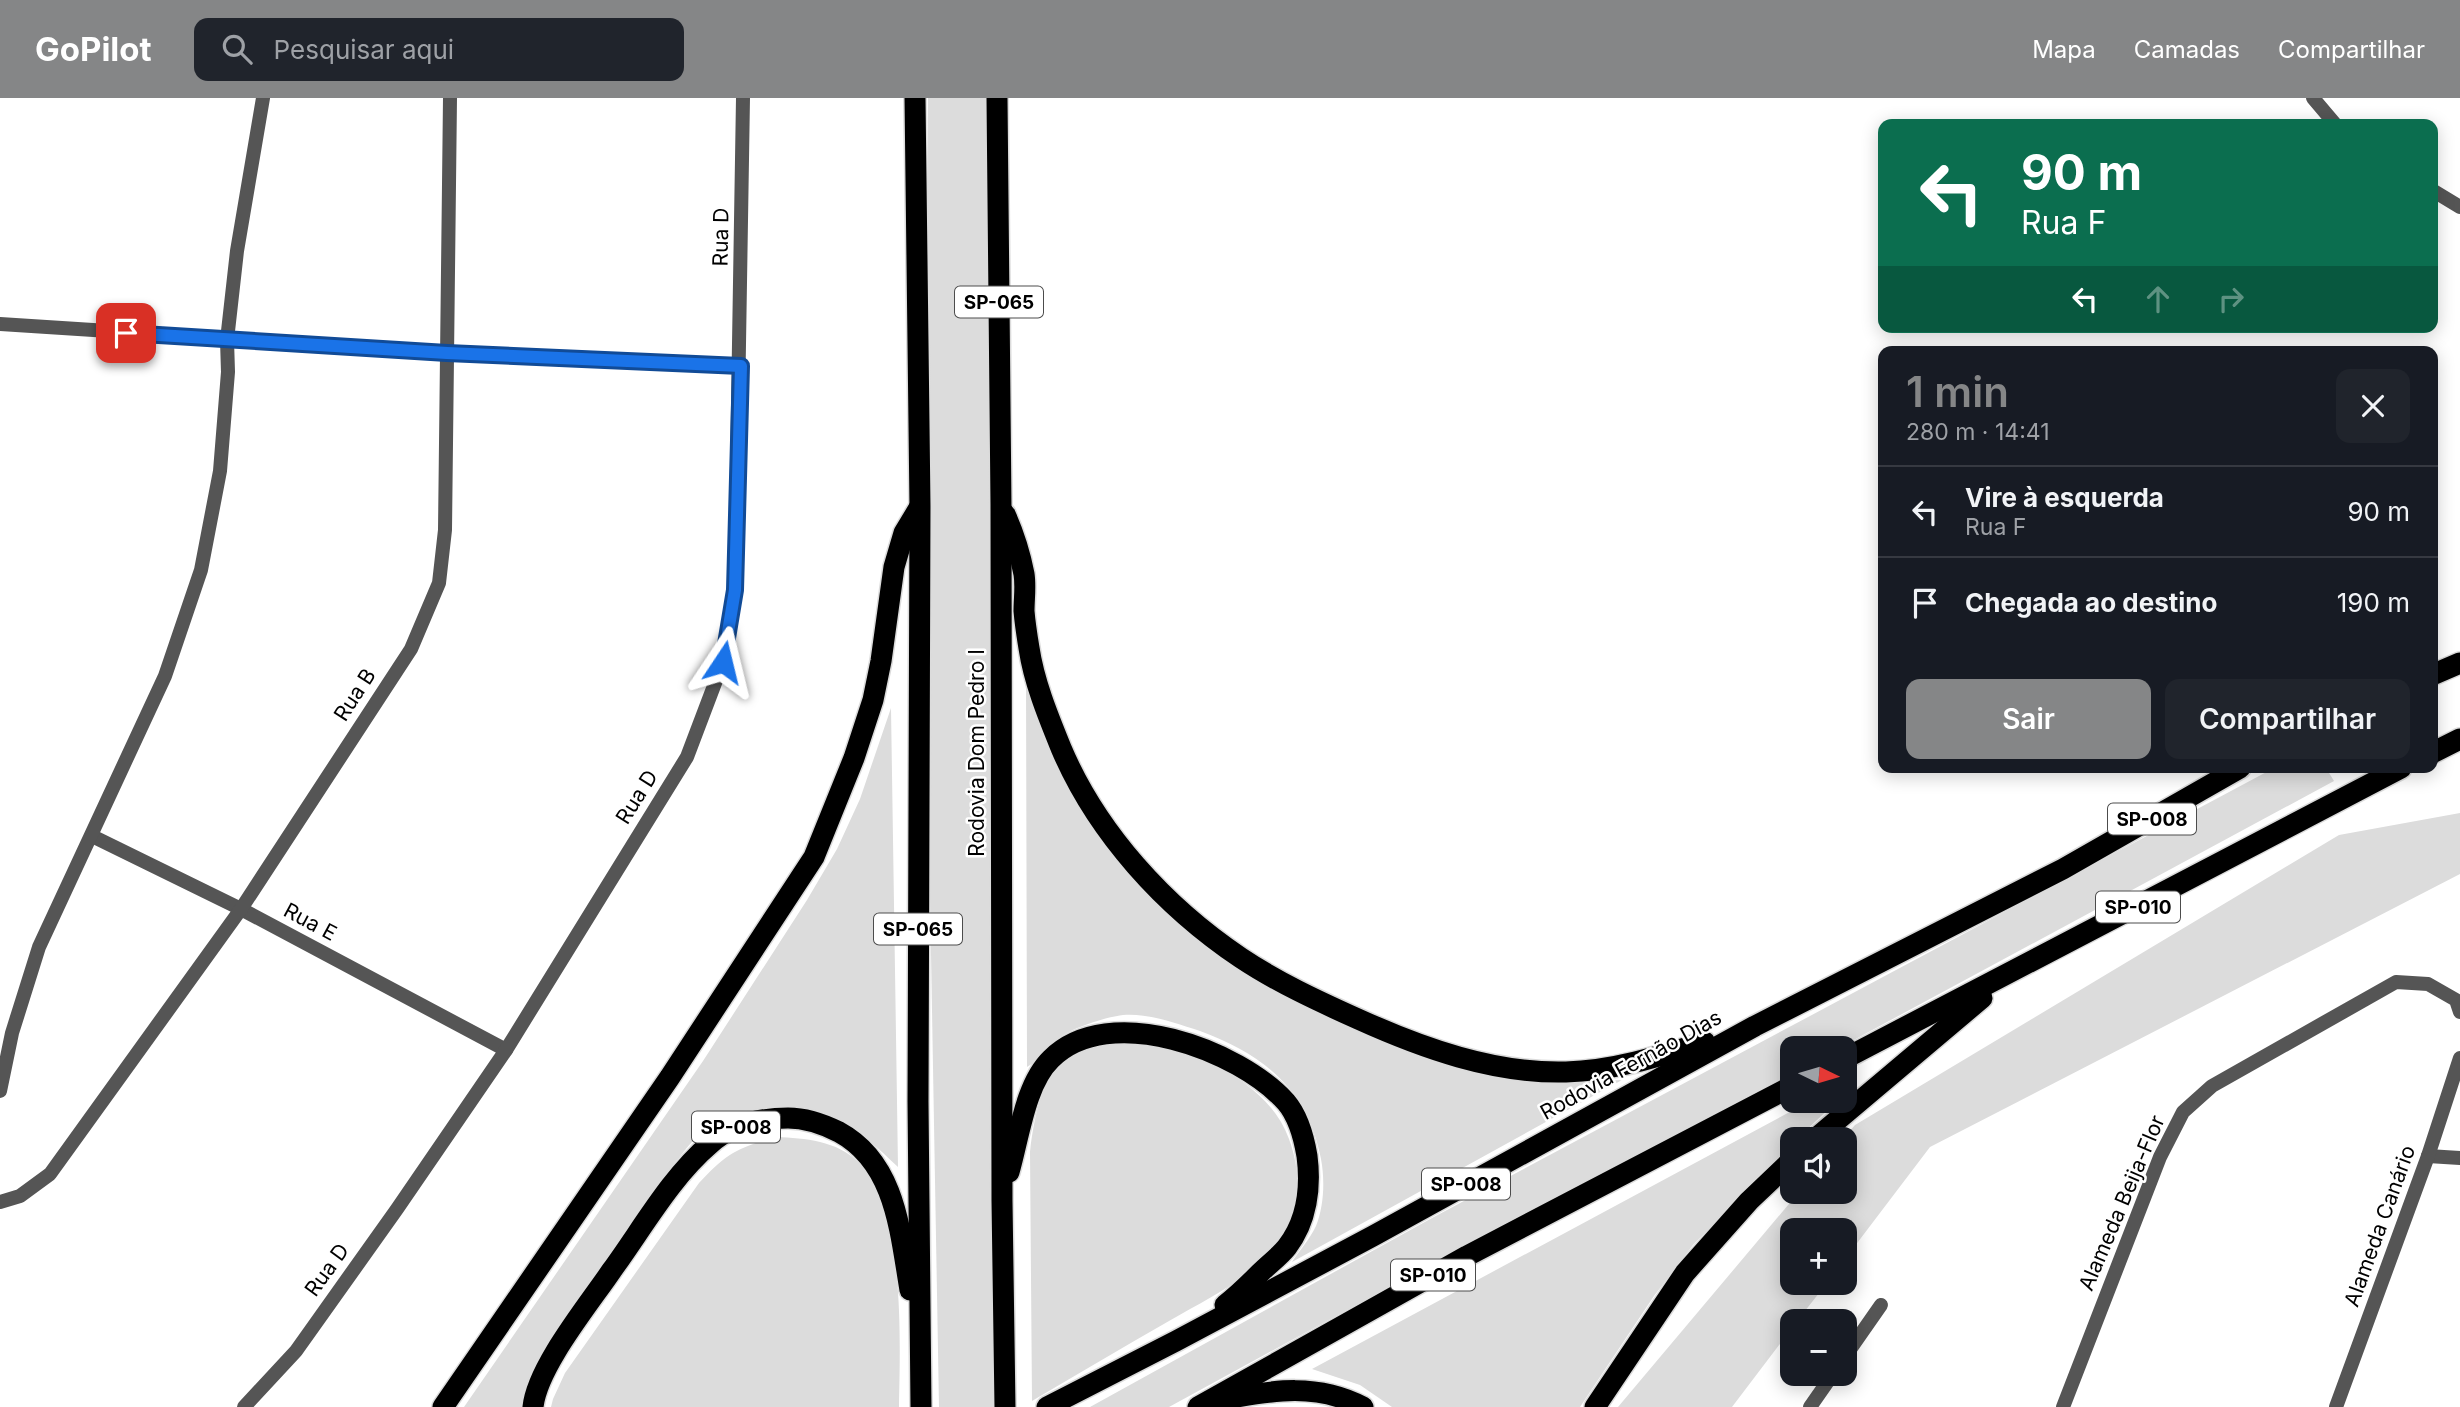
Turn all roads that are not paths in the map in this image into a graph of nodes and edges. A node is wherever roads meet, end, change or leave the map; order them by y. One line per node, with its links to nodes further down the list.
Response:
1 (262, 98): 11 (street)
2 (450, 98): 12 (street, Rua B)
3 (743, 98): 13 (street, Rua D)
4 (915, 98): 15 (highway, SP-065)
5 (996, 98): 14 (highway, Rodovia Dom Pedro I / SP-065)
6 (2313, 98): 7 (street)
7 (2331, 119)
8 (2438, 194): 9 (street)
9 (2460, 207)
10 (0, 324): 11 (street)
11 (227, 340): 12 (street); 22 (street)
12 (447, 353): 13 (street); 23 (street, Rua B)
13 (741, 366): 27 (street, Rua D)
14 (1002, 505): 26 (highway); 36 (highway, Rodovia Dom Pedro I / SP-065)
15 (920, 506): 41 (highway, SP-065); 45 (highway)
16 (2460, 663): 17 (highway)
17 (2438, 672)
18 (2460, 739): 19 (highway)
19 (2438, 750)
20 (2231, 773): 26 (highway, Rodovia Fernão Dias / SP-008)
21 (2391, 773): 24 (highway, SP-010)
22 (92, 836): 23 (street, Rua E); 30 (street)
23 (241, 909): 27 (street, Rua E); 37 (street, Rua B)
24 (2015, 971): 28 (highway, SP-010); 32 (highway)
25 (2458, 1006): 53 (street, Alameda Beija-Flor)
26 (1755, 1026): 40 (highway, Rodovia Fernão Dias / SP-008)
27 (506, 1050): 44 (street, Rua D)
28 (1857, 1052)
29 (2460, 1058): 33 (street, Alameda Canário)
30 (0, 1091)
31 (1780, 1092): 43 (highway, SP-010)
32 (1829, 1127)
33 (2428, 1156): 34 (street); 54 (street, Alameda Canário)
34 (2460, 1158)
35 (1780, 1171): 51 (highway)
36 (1002, 1201): 40 (highway); 48 (highway, Rodovia Dom Pedro I / SP-065)
37 (0, 1202)
38 (1881, 1306): 39 (street)
39 (1857, 1340)
40 (1176, 1341): 49 (highway, Rodovia Fernão Dias / SP-008)
41 (921, 1352): 46 (highway, SP-008); 47 (highway, SP-008)
42 (1825, 1386): 52 (street)
43 (1202, 1405): 50 (highway)
44 (244, 1407)
45 (443, 1407)
46 (533, 1407)
47 (921, 1407)
48 (1005, 1407)
49 (1047, 1407)
50 (1363, 1407)
51 (1595, 1407)
52 (1810, 1407)
53 (2063, 1407)
54 (2336, 1407)

